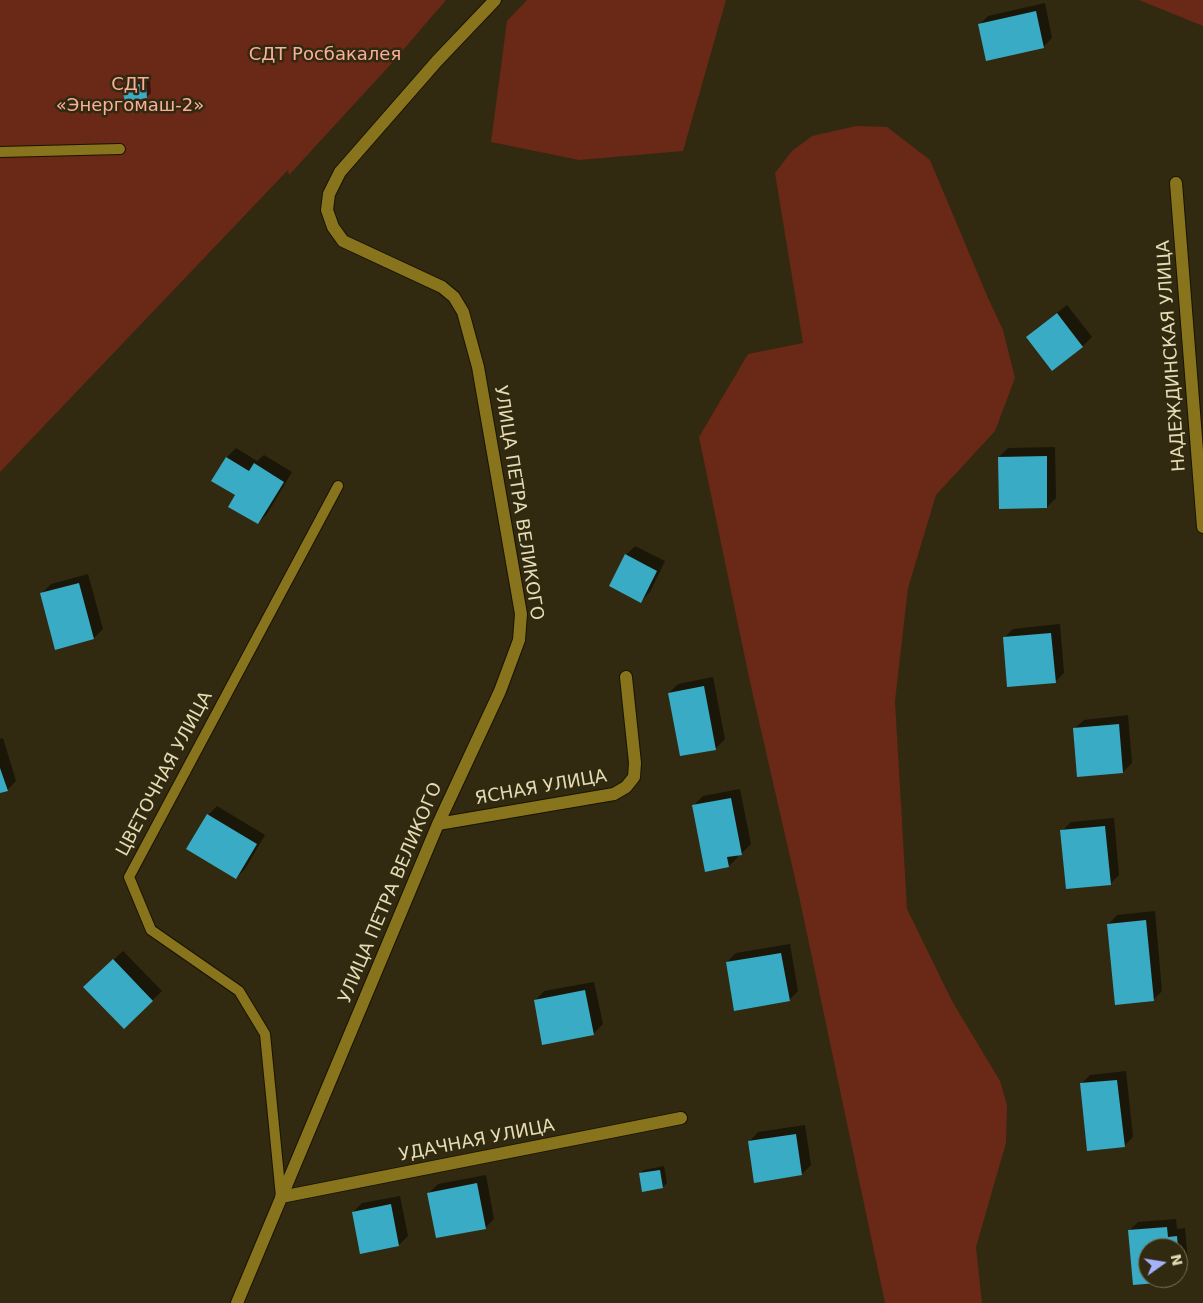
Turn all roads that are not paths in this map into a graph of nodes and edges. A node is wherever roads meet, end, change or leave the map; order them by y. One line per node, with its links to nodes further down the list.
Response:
1 (494, 0): 8 (street, УЛИЦА ПЕТРА ВЕЛИКОГО)
2 (120, 148): 3 (lane)
3 (0, 152)
4 (1176, 183): 6 (street, НАДЕЖДИНСКАЯ УЛИЦА)
5 (338, 486): 10 (lane, ЦВЕТОЧНАЯ УЛИЦА)
6 (1203, 527)
7 (626, 677): 8 (street, ЯСНАЯ УЛИЦА)
8 (438, 824): 10 (street, УЛИЦА ПЕТРА ВЕЛИКОГО)
9 (681, 1118): 10 (street, УДАЧНАЯ УЛИЦА)
10 (280, 1197): 11 (street, УЛИЦА ПЕТРА ВЕЛИКОГО)
11 (237, 1303)

